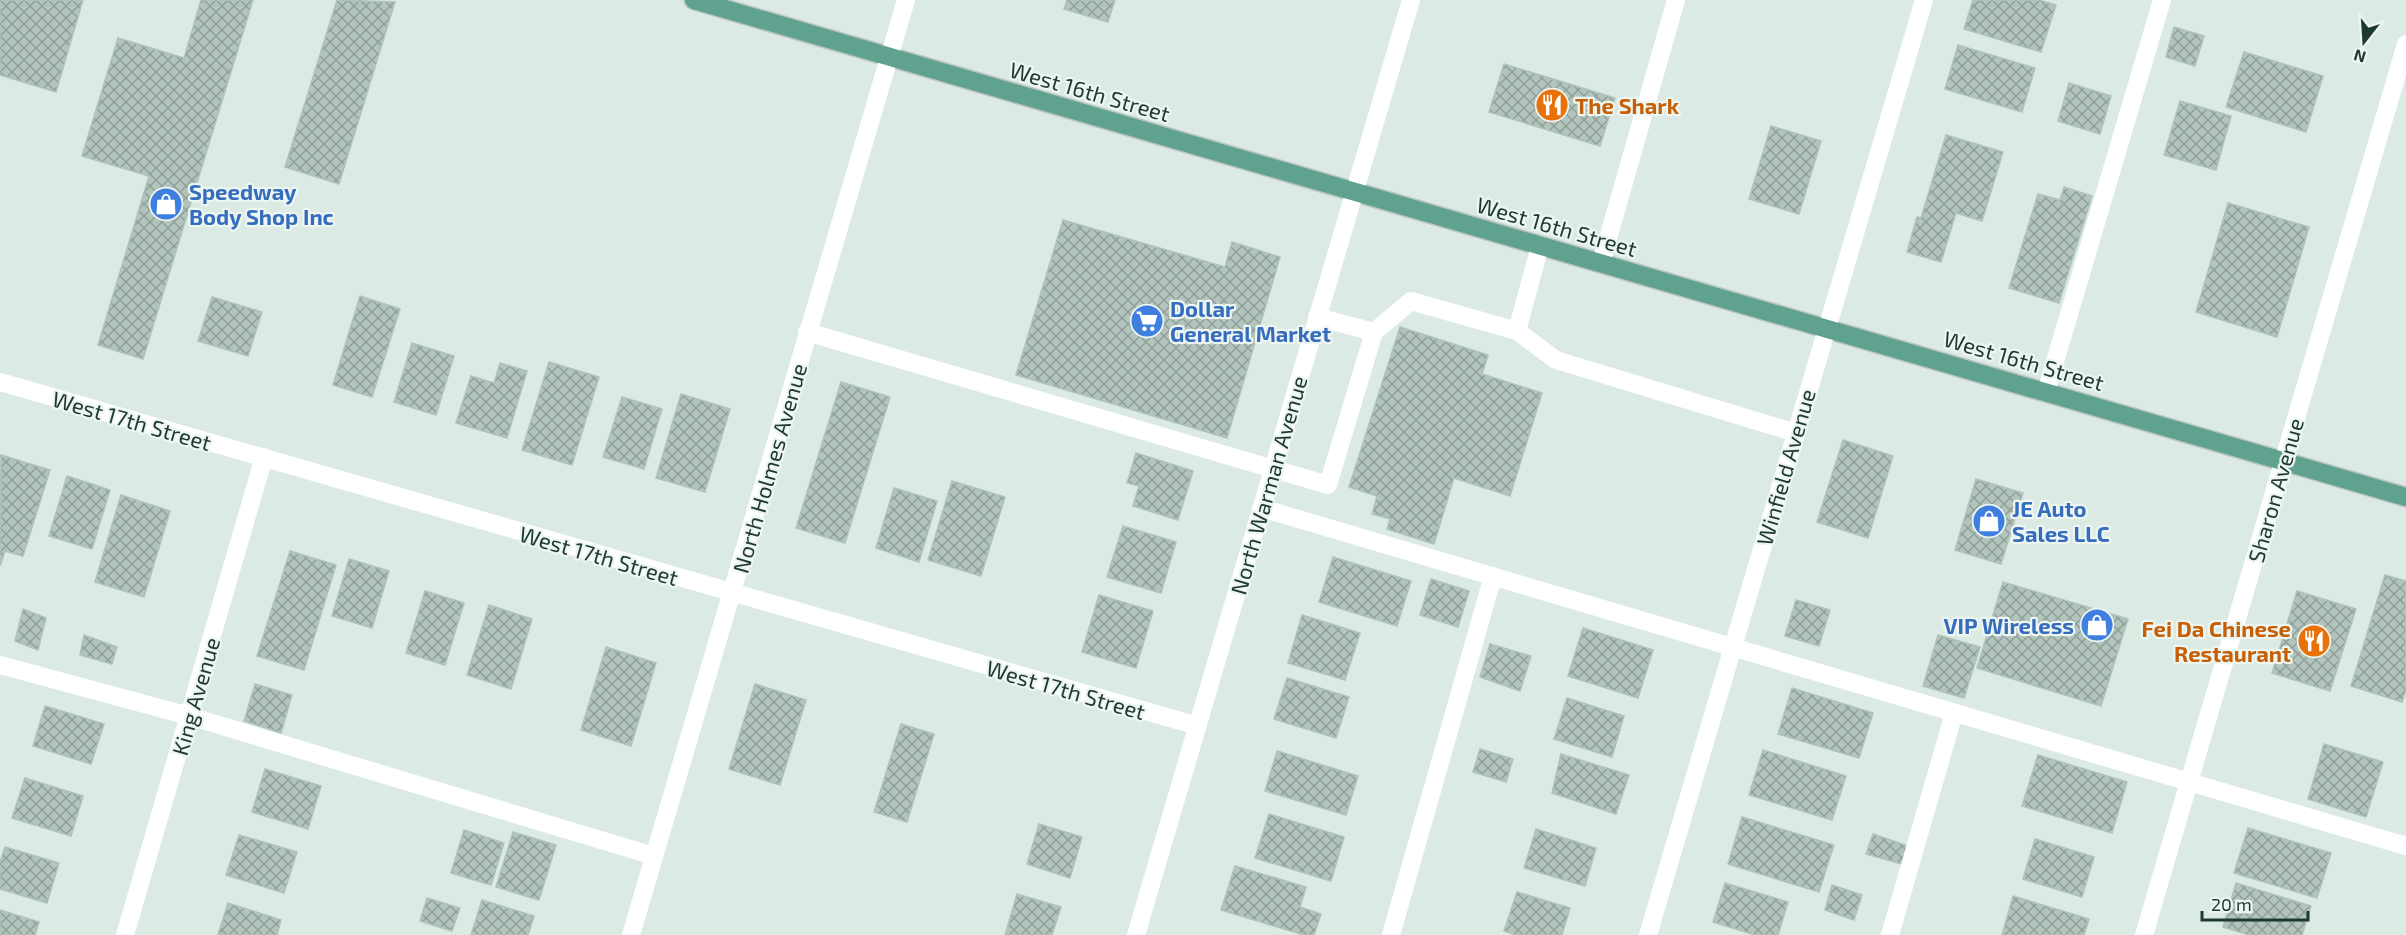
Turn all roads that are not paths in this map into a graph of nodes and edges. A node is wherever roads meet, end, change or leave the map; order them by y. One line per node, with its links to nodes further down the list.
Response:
1 (694, 0): 8 (main road, West 16th Street)
2 (906, 0): 8 (street, North Holmes Avenue)
3 (1411, 0): 9 (street, North Warman Avenue)
4 (1676, 0): 11 (street)
5 (1924, 0): 13 (street, Winfield Avenue)
6 (2162, 0): 18 (street)
7 (2406, 44): 21 (street, Sharon Avenue)
8 (888, 57): 9 (main road, West 16th Street); 15 (street, North Holmes Avenue)
9 (1354, 192): 10 (main road, West 16th Street); 12 (street, North Warman Avenue)
10 (1540, 246): 11 (main road, West 16th Street); 14 (street)
11 (1601, 263): 13 (main road, West 16th Street)
12 (1317, 317): 16 (street); 22 (street, North Warman Avenue)
13 (1826, 327): 18 (main road, West 16th Street); 19 (street, Winfield Avenue)
14 (1517, 331): 16 (street); 19 (street)
15 (807, 332): 22 (street); 26 (street, North Holmes Avenue)
16 (1374, 332): 22 (street)
17 (0, 382): 20 (street, West 17th Street)
18 (2046, 392): 21 (main road, West 16th Street)
19 (1796, 433): 27 (street, Winfield Avenue)
20 (264, 457): 26 (street, West 17th Street); 30 (street, King Avenue)
21 (2283, 461): 23 (main road, West 16th Street); 32 (street, Sharon Avenue)
22 (1273, 469): 24 (street, North Warman Avenue)
23 (2406, 497)
24 (1261, 508): 25 (street); 31 (street, North Warman Avenue)
25 (1493, 576): 27 (street); 38 (street)
26 (733, 594): 31 (street, West 17th Street); 34 (street, North Holmes Avenue)
27 (1733, 646): 29 (street); 39 (street, Winfield Avenue)
28 (0, 665): 30 (street)
29 (1954, 713): 32 (street); 40 (street)
30 (189, 716): 34 (street); 35 (street, King Avenue)
31 (1198, 726): 37 (street, North Warman Avenue)
32 (2188, 784): 33 (street); 41 (street, Sharon Avenue)
33 (2406, 846)
34 (654, 856): 36 (street, North Holmes Avenue)
35 (125, 935)
36 (632, 935)
37 (1136, 935)
38 (1391, 935)
39 (1648, 935)
40 (1890, 935)
41 (2144, 935)

